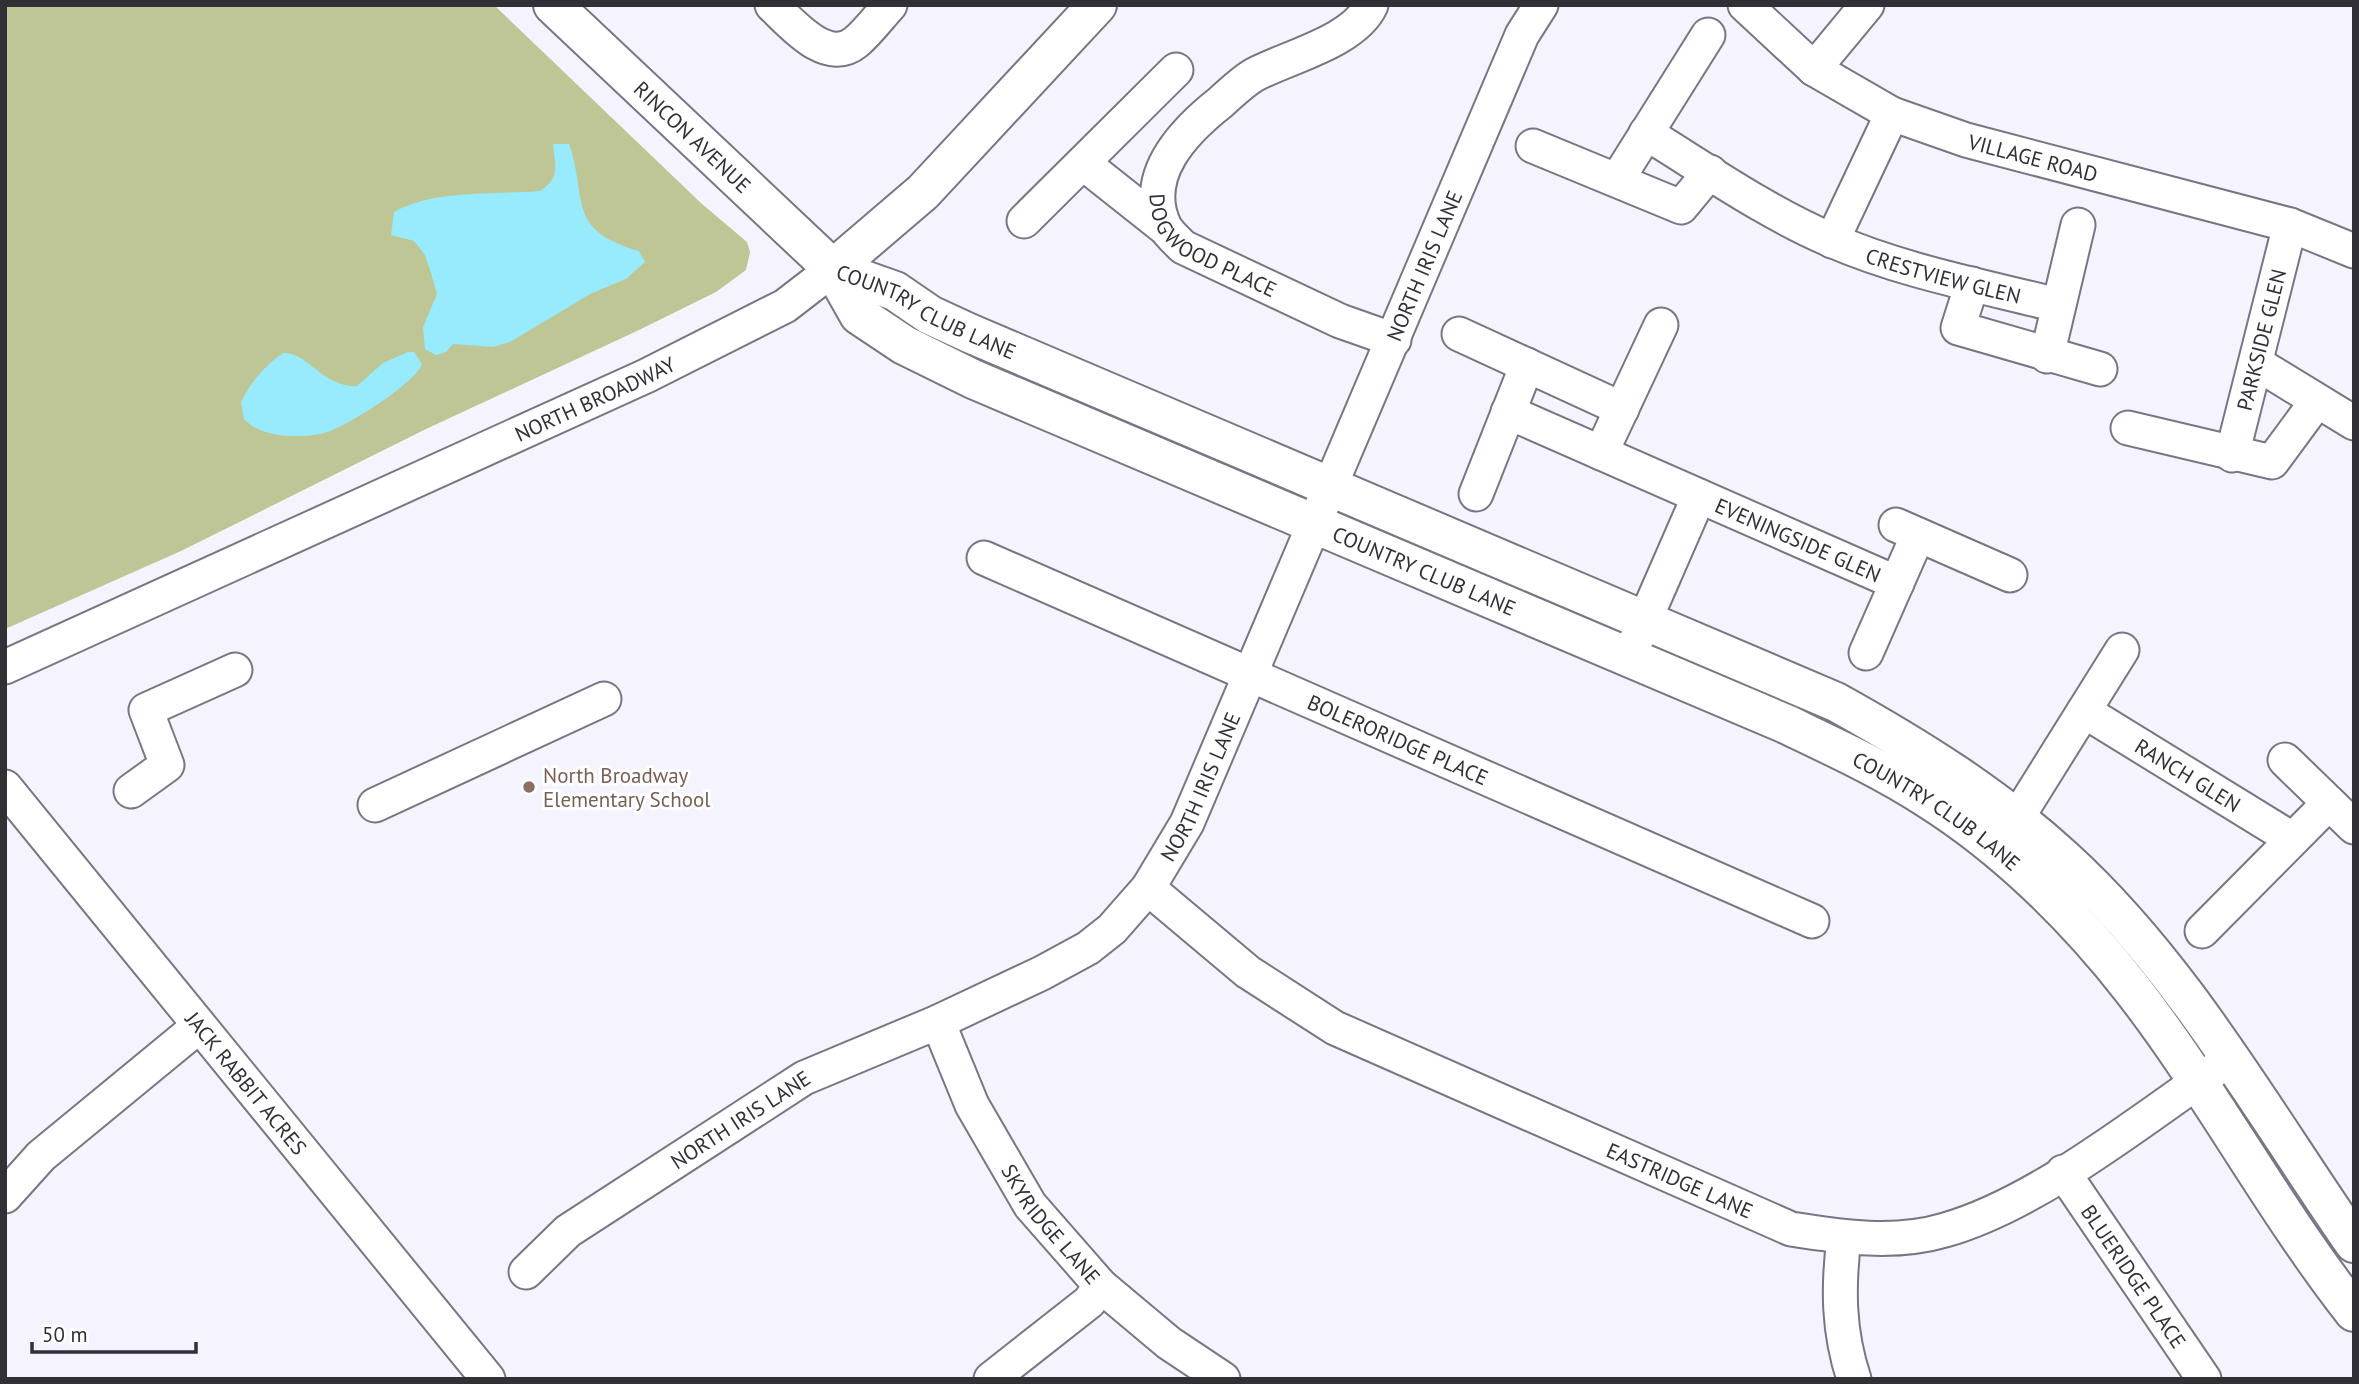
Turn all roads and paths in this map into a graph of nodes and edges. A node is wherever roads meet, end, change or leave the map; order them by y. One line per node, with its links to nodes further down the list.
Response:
1 (552, 5): 24 (main road, RINCON AVENUE)
2 (772, 5): 3 (street)
3 (890, 5)
4 (1097, 5): 24 (main road, NORTH BROADWAY)
5 (1371, 5): 21 (street, DOGWOOD PLACE)
6 (1541, 5): 29 (street, NORTH IRIS LANE)
7 (1745, 5): 10 (street, VILLAGE ROAD)
8 (1867, 5): 10 (street)
9 (1708, 35): 13 (street)
10 (1814, 69): 12 (street, VILLAGE ROAD)
11 (1176, 70): 15 (street)
12 (1892, 114): 20 (street, VILLAGE ROAD); 22 (street)
13 (1646, 133): 16 (street, CRESTVIEW GLEN); 17 (street)
14 (1534, 146): 17 (street)
15 (1083, 163): 18 (street); 21 (street)
16 (1710, 172): 17 (street); 22 (street, CRESTVIEW GLEN)
17 (1617, 180)
18 (1024, 221)
19 (2078, 225): 26 (street)
20 (2290, 225): 23 (street, VILLAGE ROAD); 31 (street, PARKSIDE GLEN)
21 (1165, 228): 29 (street, DOGWOOD PLACE)
22 (1832, 241): 25 (street, CRESTVIEW GLEN)
23 (2354, 251)
24 (833, 269): 41 (main road, COUNTRY CLUB LANE); 44 (main road, COUNTRY CLUB LANE); 52 (street, NORTH BROADWAY)
25 (1972, 284): 26 (street, CRESTVIEW GLEN); 30 (street)
26 (2057, 305): 30 (street)
27 (1661, 325): 35 (street)
28 (1459, 334): 32 (street)
29 (1394, 340): 41 (street, NORTH IRIS LANE)
30 (2047, 356): 33 (street)
31 (2256, 363): 34 (street); 40 (street, PARKSIDE GLEN)
32 (1527, 365): 35 (street); 36 (street)
33 (2100, 369)
34 (2317, 401): 37 (street); 40 (street)
35 (1622, 408): 39 (street)
36 (1508, 412): 39 (street, EVENINGSIDE GLEN); 42 (street)
37 (2354, 423)
38 (2128, 428): 40 (street)
39 (1601, 453): 43 (street, EVENINGSIDE GLEN)
40 (2232, 455)
41 (1330, 487): 44 (street, NORTH IRIS LANE); 48 (main road, COUNTRY CLUB LANE)
42 (1476, 494)
43 (1699, 496): 47 (street, EVENINGSIDE GLEN); 48 (street, EVENINGSIDE GLEN)
44 (1314, 524): 51 (main road, COUNTRY CLUB LANE); 54 (street, NORTH IRIS LANE)
45 (984, 558): 54 (street, BOLERORIDGE PLACE)
46 (2010, 575): 47 (street)
47 (1896, 583): 50 (street)
48 (1645, 619): 51 (street, EVENINGSIDE GLEN); 62 (main road, COUNTRY CLUB LANE)
49 (2122, 650): 56 (street)
50 (1866, 653)
51 (1629, 657): 65 (main road, COUNTRY CLUB LANE)
52 (5, 667)
53 (235, 670): 59 (street)
54 (1251, 673): 66 (street, NORTH IRIS LANE); 67 (street, BOLERORIDGE PLACE)
55 (604, 699): 61 (street)
56 (2084, 711): 62 (street); 64 (street, RANCH GLEN)
57 (2285, 760): 60 (street)
58 (5, 787): 70 (street, JACK RABBIT ACRES)
59 (131, 791)
60 (2329, 803): 63 (street); 64 (street)
61 (375, 805)
62 (2017, 818): 65 (street); 71 (main road, COUNTRY CLUB LANE)
63 (2354, 827)
64 (2292, 839): 68 (street)
65 (1993, 847): 72 (main road, COUNTRY CLUB LANE)
66 (1148, 888): 69 (street, NORTH IRIS LANE); 75 (street, EASTRIDGE LANE)
67 (1812, 921)
68 (2202, 931)
69 (938, 1022): 77 (street, NORTH IRIS LANE); 78 (street, SKYRIDGE LANE)
70 (199, 1026): 74 (street); 80 (street, JACK RABBIT ACRES)
71 (2229, 1060): 72 (street, EASTRIDGE LANE); 76 (main road, COUNTRY CLUB LANE)
72 (2196, 1082): 73 (street, EASTRIDGE LANE); 79 (main road, COUNTRY CLUB LANE)
73 (2063, 1172): 75 (street, EASTRIDGE LANE); 84 (street, BLUERIDGE PLACE)
74 (5, 1196)
75 (1844, 1238): 83 (street)
76 (2354, 1244)
77 (526, 1272)
78 (1101, 1286): 81 (street); 82 (street, SKYRIDGE LANE)
79 (2353, 1309)
80 (488, 1379)
81 (991, 1379)
82 (1223, 1379)
83 (1854, 1379)
84 (2204, 1379)

